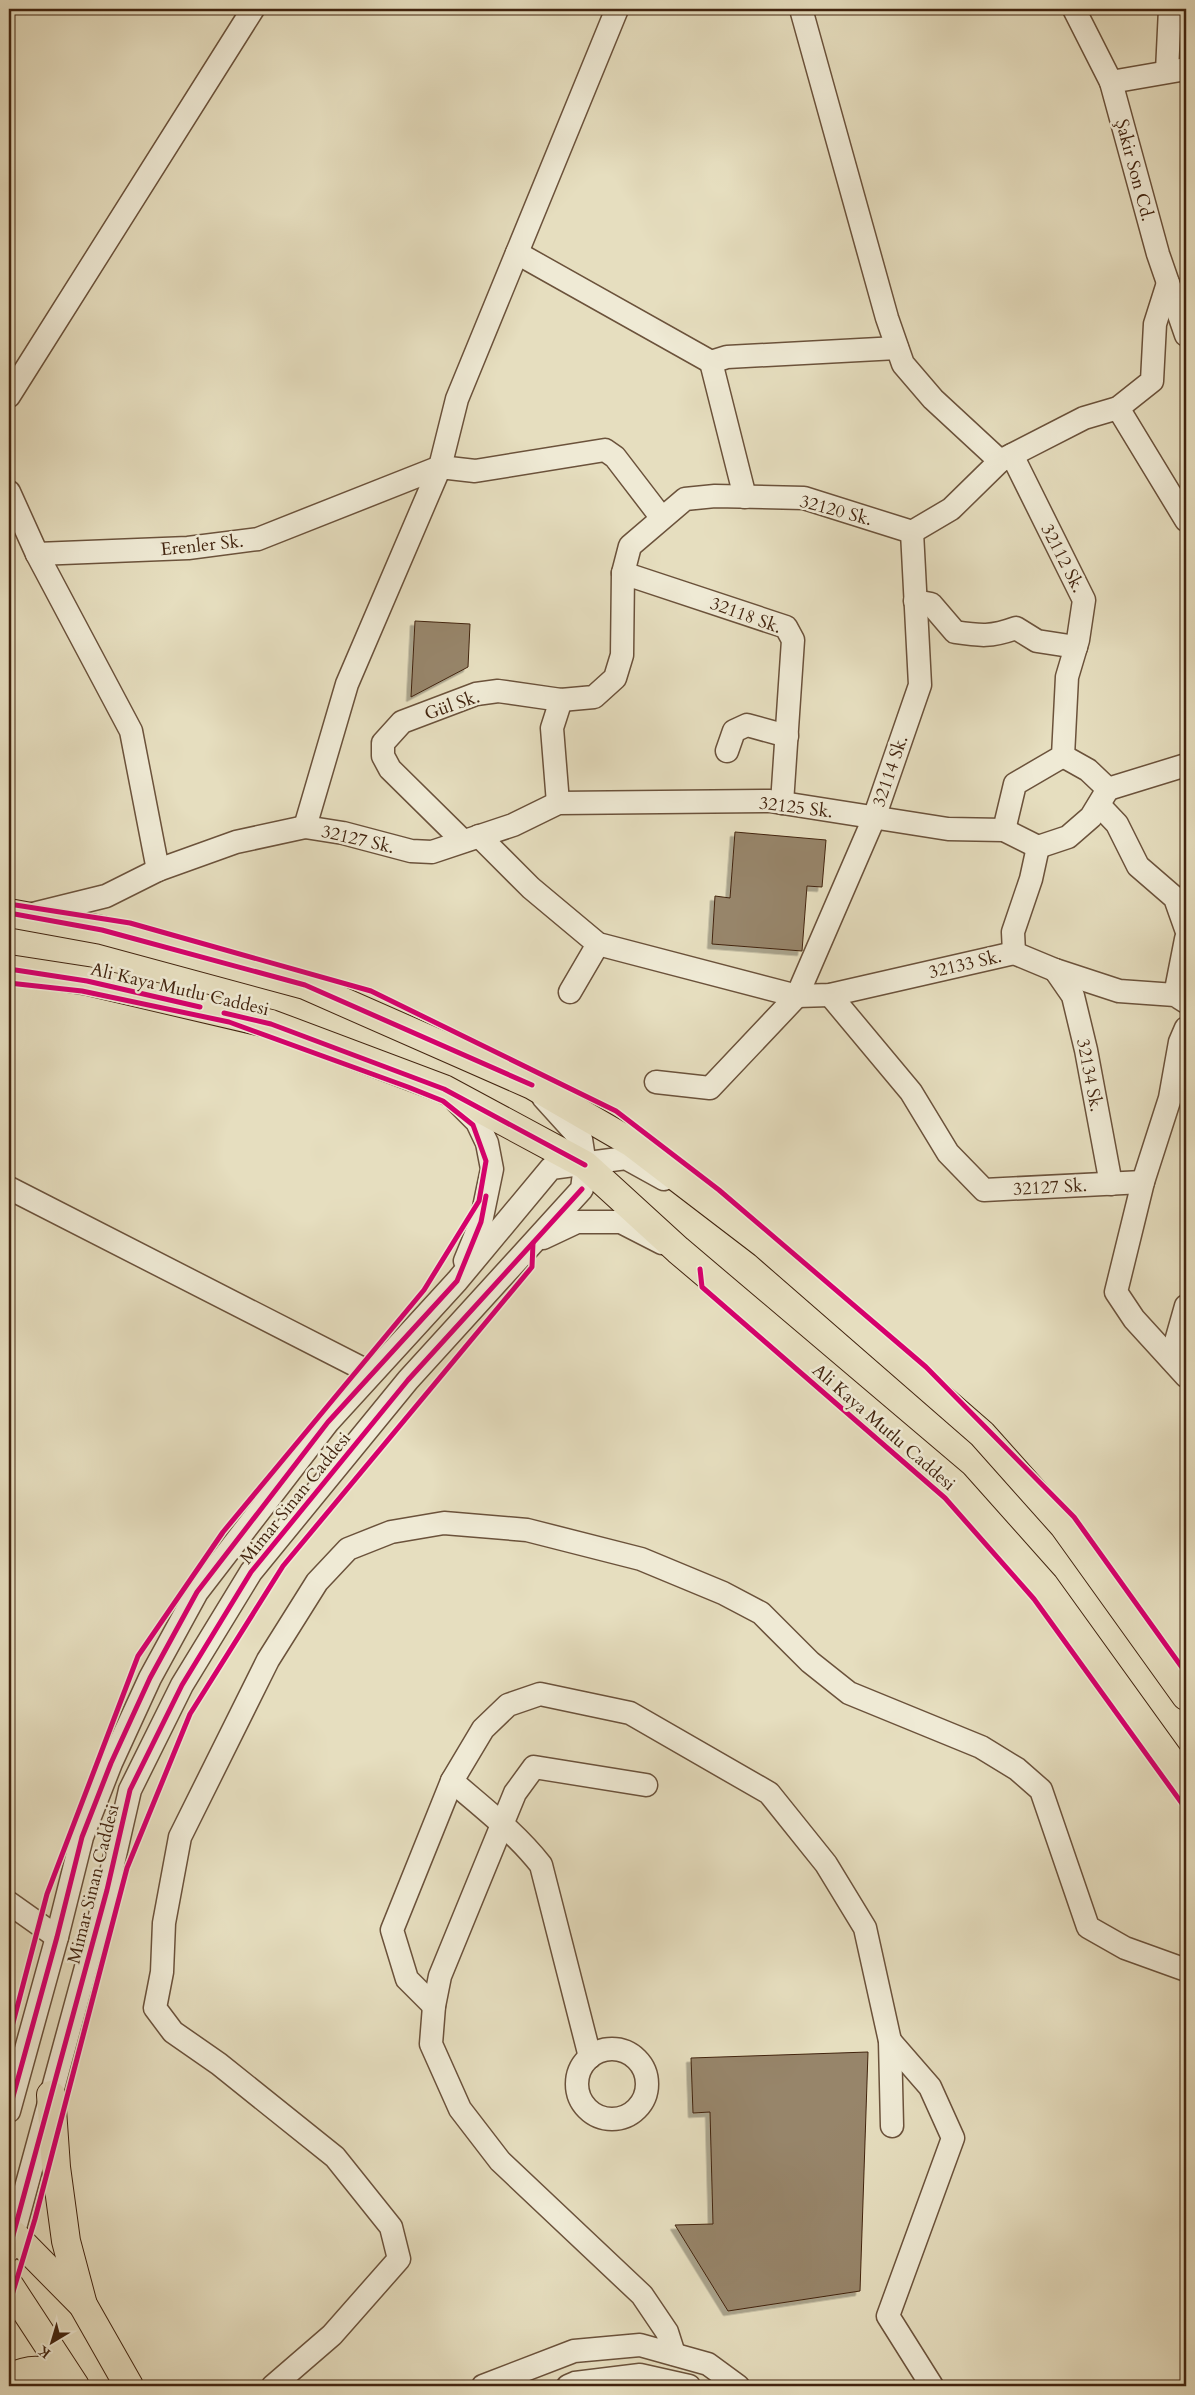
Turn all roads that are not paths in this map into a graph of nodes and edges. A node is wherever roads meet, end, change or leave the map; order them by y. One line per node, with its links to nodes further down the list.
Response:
1 (253, 9): 13 (street)
2 (617, 9): 8 (street)
3 (801, 9): 11 (street)
4 (1074, 9): 7 (street, Şakir Son Cd.)
5 (1170, 9): 6 (street)
6 (1177, 70): 7 (street)
7 (1111, 82): 9 (street, Şakir Son Cd.)
8 (517, 253): 12 (street); 16 (street)
9 (1177, 292): 10 (street, Şakir Son Cd.); 14 (street)
10 (1186, 335)
11 (897, 348): 12 (street); 15 (street)
12 (711, 362): 18 (street)
13 (9, 396)
14 (1118, 408): 15 (street); 20 (street)
15 (1006, 458): 21 (street); 25 (street, 32112 Sk.)
16 (440, 467): 19 (street, Erenler Sk.); 22 (street, Erenler Sk.); 35 (street)
17 (9, 492): 22 (street)
18 (745, 497): 19 (street, 32120 Sk.); 21 (street, 32120 Sk.)
19 (662, 517): 23 (street, 32120 Sk.)
20 (1186, 520)
21 (912, 532): 24 (street, 32114 Sk.)
22 (37, 554): 39 (street)
23 (624, 573): 26 (street, 32120 Sk.); 27 (street, 32118 Sk.)
24 (915, 601): 25 (street); 34 (street, 32114 Sk.)
25 (1076, 647): 29 (street, 32112 Sk.)
26 (561, 700): 32 (street); 37 (street, Gül Sk.)
27 (787, 736): 28 (street); 33 (street, 32118 Sk.)
28 (727, 751)
29 (1063, 756): 31 (street); 36 (street)
30 (1186, 765): 31 (street)
31 (1103, 797): 38 (street); 43 (street)
32 (558, 803): 33 (street, 32125 Sk.); 37 (street, 32125 Sk.)
33 (782, 803): 34 (street, 32125 Sk.)
34 (874, 818): 36 (street, 32125 Sk.); 50 (street, 32114 Sk.)
35 (306, 827): 37 (street, 32127 Sk.); 39 (street, 32127 Sk.)
36 (1004, 830): 38 (street, 32125 Sk.)
37 (471, 838): 45 (street)
38 (1038, 846): 46 (street)
39 (158, 870): 40 (street, 32127 Sk.)
40 (106, 896): 41 (street, 32127 Sk.); 42 (street)
41 (18, 914): 42 (main road, Ali Kaya Mutlu Caddesi)
42 (102, 930): 56 (main road, Ali Kaya Mutlu Caddesi)
43 (1186, 930)
44 (1186, 939): 52 (street)
45 (598, 944): 49 (street); 50 (street)
46 (1014, 953): 48 (street, 32133 Sk.); 51 (street, 32133 Sk.)
47 (9, 969): 57 (main road, Ali Kaya Mutlu Caddesi)
48 (1055, 970): 52 (street, 32133 Sk.); 60 (street, 32134 Sk.)
49 (570, 992)
50 (797, 996): 51 (street, 32133 Sk.); 55 (street)
51 (830, 996): 60 (street, 32127 Sk.)
52 (1180, 999)
53 (1186, 1028): 54 (street)
54 (1181, 1074): 59 (street)
55 (656, 1082)
56 (532, 1085): 58 (street); 62 (main road, Ali Kaya Mutlu Caddesi)
57 (444, 1089): 58 (main road, Ali Kaya Mutlu Caddesi); 65 (street)
58 (584, 1177): 62 (street, Mimar Sinan Caddesi); 63 (street, Mimar Sinan Caddesi); 64 (main road, Ali Kaya Mutlu Caddesi); 65 (street, Mimar Sinan Caddesi)
59 (1143, 1182): 60 (street, 32127 Sk.); 67 (street)
60 (1111, 1184)
61 (9, 1188): 68 (street)
62 (714, 1206): 70 (main road, Ali Kaya Mutlu Caddesi)
63 (533, 1243): 64 (street); 81 (street, Mimar Sinan Caddesi)
64 (678, 1250): 72 (main road, Ali Kaya Mutlu Caddesi)
65 (457, 1281): 68 (street, Mimar Sinan Caddesi)
66 (1186, 1306): 67 (street)
67 (1170, 1359): 69 (street)
68 (371, 1373): 76 (street, Mimar Sinan Caddesi)
69 (1186, 1376)
70 (1186, 1696)
71 (452, 1781): 74 (street); 78 (street); 79 (street)
72 (1186, 1782)
73 (646, 1785): 74 (street)
74 (502, 1824): 78 (street); 80 (street)
75 (9, 1903): 76 (street)
76 (57, 1937): 82 (street, Mimar Sinan Caddesi)
77 (1186, 1970): 92 (street)
78 (434, 2006): 87 (street)
79 (890, 2041): 83 (street); 97 (street)
80 (590, 2057)
81 (51, 2095): 84 (street, Mimar Sinan Caddesi); 86 (main road)
82 (9, 2111)
83 (892, 2126)
84 (10, 2239): 86 (main road)
85 (9, 2285): 90 (main road)
86 (83, 2305): 91 (main road)
87 (674, 2354): 93 (street); 96 (street)
88 (9, 2378): 90 (main road)
89 (602, 2383): 94 (street); 95 (street)
90 (74, 2386)
91 (129, 2386)
92 (273, 2386)
93 (483, 2386)
94 (568, 2386)
95 (689, 2386)
96 (738, 2386)
97 (932, 2386)

